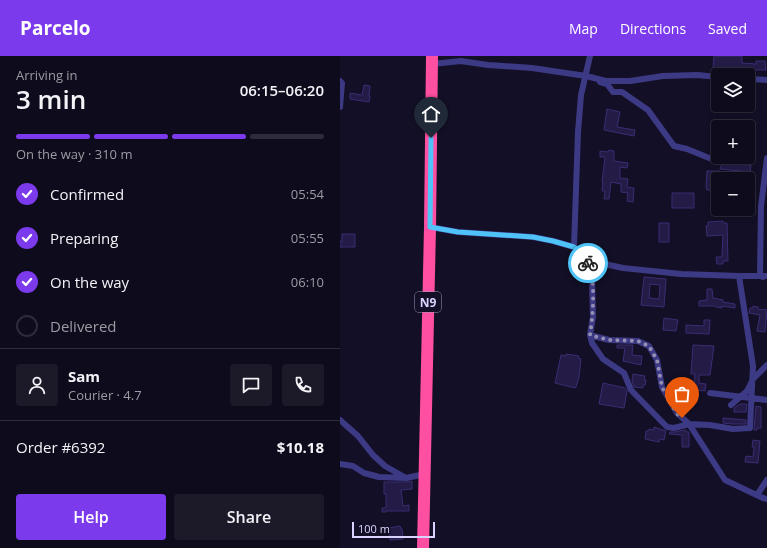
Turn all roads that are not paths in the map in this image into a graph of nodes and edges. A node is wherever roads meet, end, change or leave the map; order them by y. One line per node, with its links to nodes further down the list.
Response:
1 (590, 56): 3 (street)
2 (432, 60): 3 (street); 11 (highway, N9)
3 (586, 76): 4 (street); 10 (street); 12 (street)
4 (711, 76)
5 (755, 79): 6 (street)
6 (767, 80)
7 (340, 81): 8 (street)
8 (340, 107)
9 (767, 158): 15 (street)
10 (711, 159)
11 (430, 227): 12 (street); 29 (highway, N9)
12 (574, 247): 13 (street)
13 (584, 254): 14 (street); 18 (street)
14 (739, 276): 15 (street); 20 (street)
15 (760, 276): 16 (street); 17 (street)
16 (767, 276)
17 (767, 279)
18 (590, 335): 27 (street); 27 (street)
19 (767, 365): 20 (street)
20 (753, 379): 22 (street); 23 (street)
21 (710, 394): 22 (street)
22 (741, 396): 23 (street); 25 (street)
23 (752, 397): 24 (street); 27 (street)
24 (767, 400)
25 (731, 405)
26 (340, 420): 30 (street)
27 (688, 424): 32 (street)
28 (340, 464): 30 (street)
29 (425, 474): 30 (street); 34 (highway, N9)
30 (406, 478)
31 (767, 480): 32 (street)
32 (757, 495): 33 (street)
33 (767, 499)
34 (423, 548)

